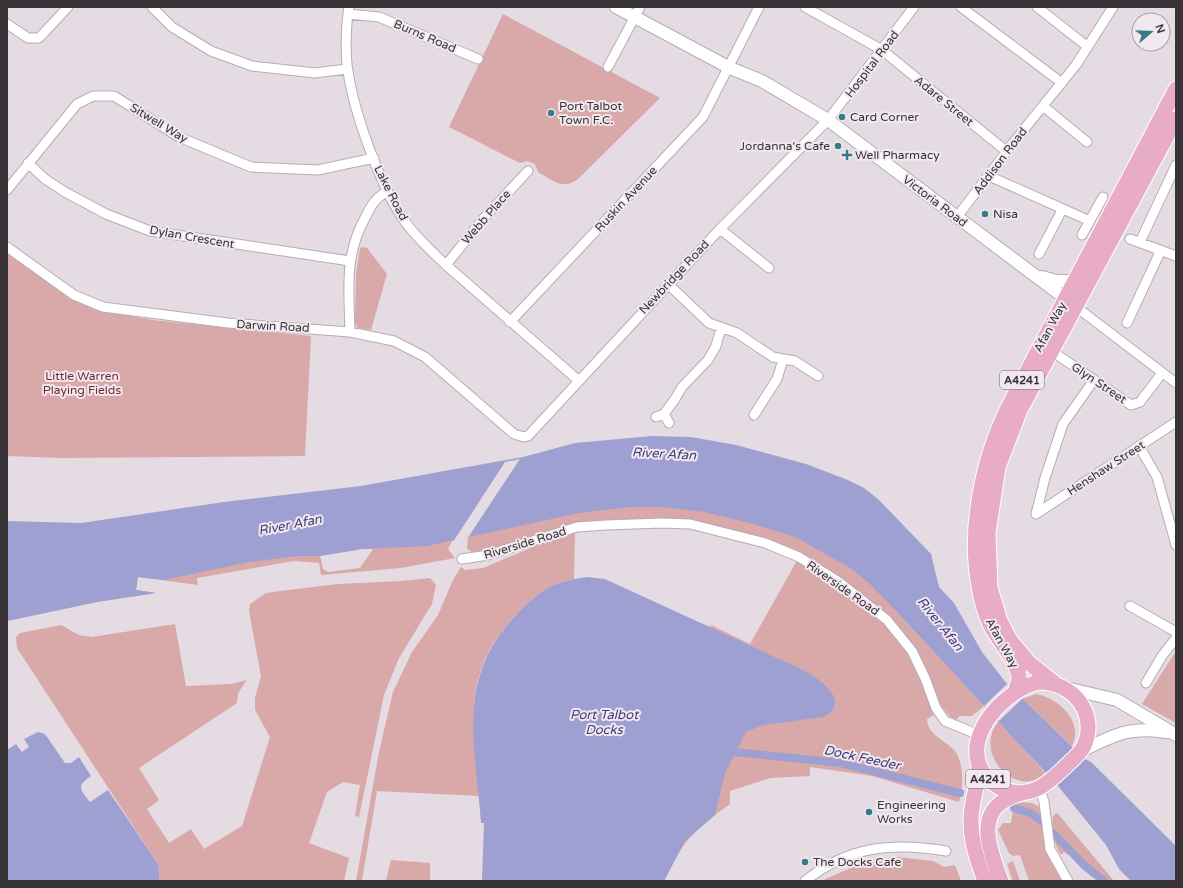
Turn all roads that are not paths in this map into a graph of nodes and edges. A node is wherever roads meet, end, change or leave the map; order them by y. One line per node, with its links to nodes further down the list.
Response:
1 (68, 7): 12 (street)
2 (152, 7): 18 (street)
3 (616, 7): 11 (street, Victoria Road)
4 (759, 7): 17 (street, Ruskin Avenue)
5 (805, 7): 14 (street, Adare Street)
6 (914, 7): 14 (street, Hospital Road)
7 (961, 7): 19 (street)
8 (1037, 7): 13 (street)
9 (1113, 7): 13 (street, Addison Road)
10 (349, 10): 15 (street, Burns Road); 18 (street, Lake Road)
11 (637, 12): 16 (street); 17 (street, Victoria Road)
12 (7, 24)
13 (1088, 47): 19 (street, Addison Road)
14 (882, 50): 23 (street, Hospital Road); 25 (street, Adare Street)
15 (478, 59)
16 (608, 67)
17 (730, 68): 23 (street, Victoria Road); 52 (street, Ruskin Avenue)
18 (347, 69): 26 (street, Lake Road)
19 (1062, 83): 21 (street, Addison Road)
20 (1176, 89): 49 (main road, Afan Way / A4241)
21 (1043, 106): 24 (street); 25 (street, Addison Road)
22 (1176, 119): 51 (main road, Afan Way / A4241)
23 (828, 120): 35 (street, Victoria Road); 37 (street, Newbridge Road)
24 (1087, 142)
25 (1006, 151): 30 (street, Addison Road)
26 (374, 158): 27 (street, Sitwell Way); 32 (street, Lake Road)
27 (28, 163): 31 (street, Sitwell Way); 45 (street, Dylan Crescent)
28 (1176, 165): 40 (street)
29 (528, 170): 46 (street, Webb Place)
30 (989, 176): 34 (street); 35 (street, Addison Road)
31 (7, 190)
32 (387, 191): 45 (street); 46 (street, Lake Road)
33 (1103, 197): 36 (street)
34 (1062, 210): 36 (street); 43 (street)
35 (957, 217): 48 (street, Victoria Road)
36 (1090, 221): 38 (street)
37 (720, 228): 47 (street); 50 (street, Newbridge Road)
38 (1082, 235)
39 (1130, 239): 40 (street)
40 (1140, 242): 42 (street)
41 (7, 247): 55 (street, Darwin Road)
42 (1161, 250): 44 (street); 53 (street)
43 (1039, 254)
44 (1176, 256)
45 (350, 261): 55 (street)
46 (446, 265): 52 (street, Lake Road)
47 (769, 268)
48 (1037, 276): 49 (street); 51 (street, Victoria Road)
49 (1074, 281): 51 (main road, Afan Way / A4241)
50 (668, 284): 54 (street); 62 (street, Newbridge Road)
51 (1070, 302): 60 (street, Victoria Road); 76 (main road, Afan Way / A4241); 77 (main road, Afan Way / A4241)
52 (510, 322): 62 (street, Lake Road)
53 (1127, 323)
54 (721, 328): 57 (street); 66 (street)
55 (350, 332): 68 (street, Darwin Road)
56 (1059, 356): 63 (street, Glyn Street)
57 (783, 360): 59 (street); 65 (street)
58 (814, 361): 59 (street)
59 (808, 368): 61 (street)
60 (1162, 373): 63 (street, Glyn Street); 64 (street, Victoria Road)
61 (818, 376)
62 (578, 380): 68 (street, Newbridge Road)
63 (1094, 380): 69 (street, Henshaw Street)
64 (1176, 383)
65 (754, 415)
66 (670, 423)
67 (1176, 425): 69 (street, Henshaw Street)
68 (524, 437)
69 (1139, 446): 70 (street)
70 (1176, 545)
71 (462, 559): 79 (street, Riverside Road)
72 (1130, 606): 73 (street)
73 (1176, 632)
74 (1176, 638): 75 (street)
75 (1146, 683)
76 (1059, 685): 77 (main road, A4241); 78 (street); 80 (main road, A4241)
77 (1015, 692): 79 (main road, A4241)
78 (1174, 734): 80 (street)
79 (979, 735): 81 (main road, A4241)
80 (1080, 752): 82 (main road, A4241)
81 (979, 765): 82 (main road, A4241); 85 (main road, A4241)
82 (1040, 787): 86 (main road, A4241); 87 (street)
83 (946, 851): 84 (street)
84 (805, 881)
85 (985, 881)
86 (1001, 881)
87 (1068, 881)

